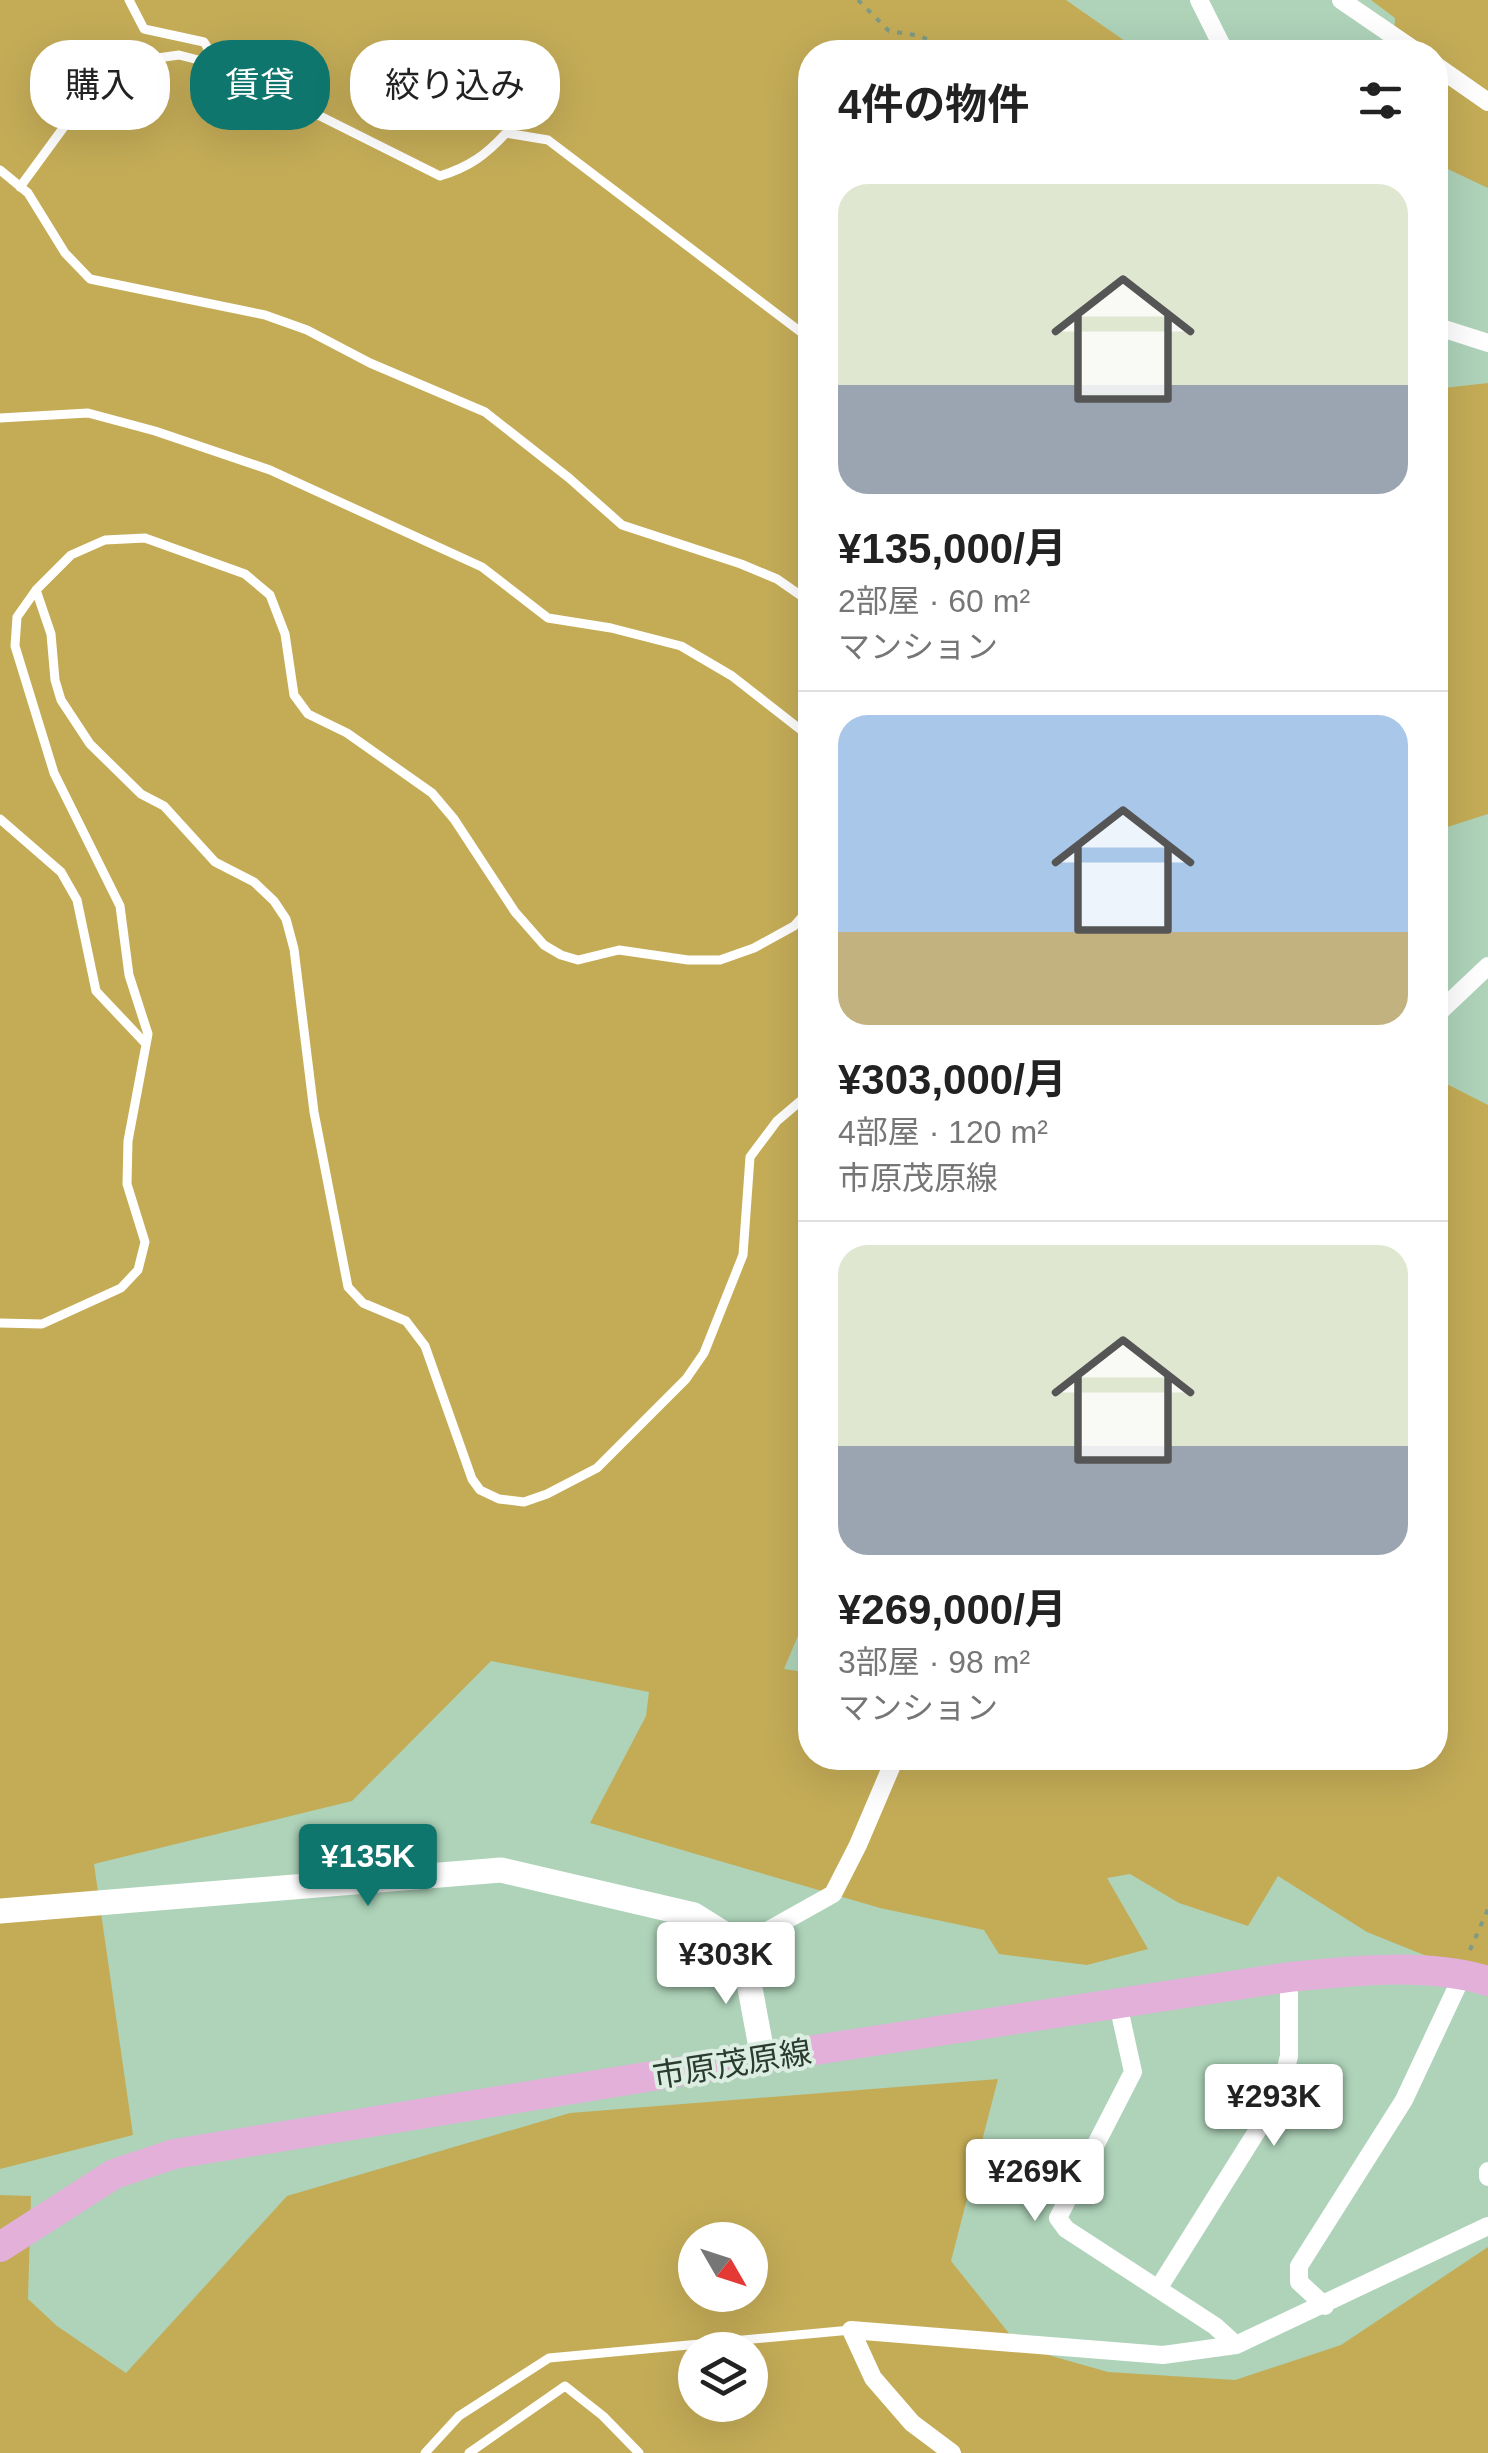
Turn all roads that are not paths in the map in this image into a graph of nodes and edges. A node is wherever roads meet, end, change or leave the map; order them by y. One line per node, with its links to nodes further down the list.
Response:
1 (129, 0): 4 (lane)
2 (1200, 0): 5 (street)
3 (1341, 0): 6 (street)
4 (195, 40)
5 (1219, 40)
6 (1399, 40)
7 (190, 58): 12 (lane)
8 (1448, 74): 9 (street)
9 (1488, 102)
10 (330, 121): 14 (lane)
11 (0, 170): 12 (lane)
12 (20, 186): 18 (lane)
13 (1448, 330): 15 (street)
14 (798, 331)
15 (1488, 343)
16 (0, 418): 19 (lane)
17 (36, 590): 21 (lane); 24 (lane); 25 (lane)
18 (798, 594)
19 (798, 727)
20 (0, 819): 24 (lane)
21 (798, 921)
22 (1488, 966): 23 (street)
23 (1448, 1004)
24 (146, 1044): 26 (lane)
25 (798, 1103)
26 (0, 1323)
27 (889, 1770): 29 (street)
28 (0, 1911): 29 (street)
29 (742, 1946): 33 (street)
30 (1289, 1977): 31 (main road, 市原茂原線); 32 (main road, 市原茂原線); 36 (street)
31 (1475, 1978): 37 (street)
32 (1118, 2004): 33 (main road, 市原茂原線); 36 (street)
33 (763, 2058): 35 (main road, 市原茂原線)
34 (1488, 2226): 37 (street)
35 (0, 2247)
36 (1158, 2289): 39 (street)
37 (1325, 2306): 39 (street)
38 (851, 2330): 39 (street); 40 (lane); 43 (street)
39 (1236, 2345)
40 (425, 2453)
41 (468, 2453): 42 (lane)
42 (639, 2453)
43 (952, 2453)

